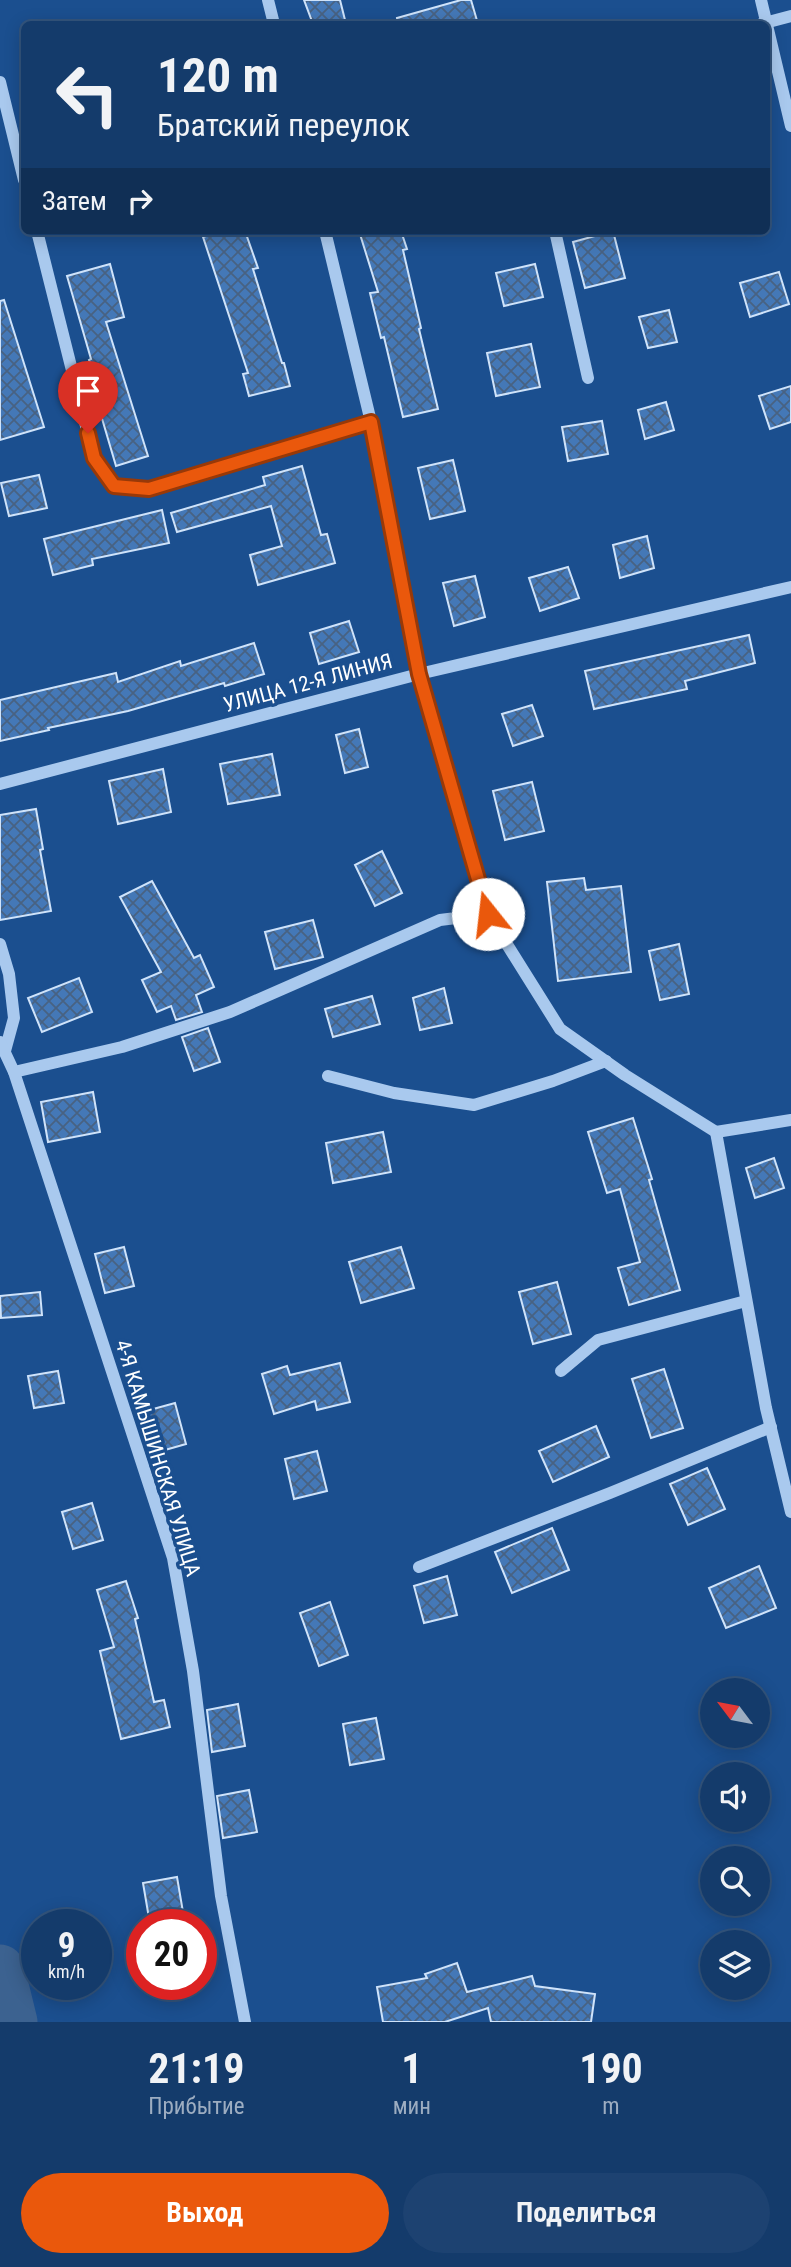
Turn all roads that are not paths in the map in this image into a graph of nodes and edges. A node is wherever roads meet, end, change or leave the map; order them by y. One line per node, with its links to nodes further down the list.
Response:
1 (268, 0): 4 (lane)
2 (761, 0): 5 (lane)
3 (791, 16): 6 (lane)
4 (273, 21)
5 (764, 21)
6 (770, 22)
7 (770, 47): 9 (lane)
8 (0, 82): 10 (lane)
9 (791, 126)
10 (21, 168)
11 (38, 235): 15 (lane)
12 (326, 235): 15 (lane)
13 (556, 235): 14 (lane)
14 (588, 378)
15 (371, 422): 17 (lane)
16 (791, 587): 17 (lane, УЛИЦА 12-Я ЛИНИЯ)
17 (419, 674): 18 (lane, УЛИЦА 12-Я ЛИНИЯ); 19 (lane)
18 (0, 784)
19 (488, 914): 22 (lane); 23 (lane)
20 (0, 944): 21 (lane)
21 (2, 1047): 23 (lane, 4-Я КАМЫШИНСКАЯ УЛИЦА)
22 (606, 1061): 24 (lane); 26 (lane)
23 (14, 1072): 32 (lane, 4-Я КАМЫШИНСКАЯ УЛИЦА)
24 (328, 1076)
25 (791, 1120): 26 (lane)
26 (716, 1132): 27 (lane)
27 (746, 1301): 28 (lane); 29 (lane)
28 (561, 1371)
29 (771, 1427): 30 (lane); 31 (lane)
30 (791, 1512)
31 (419, 1567)
32 (245, 2022)

